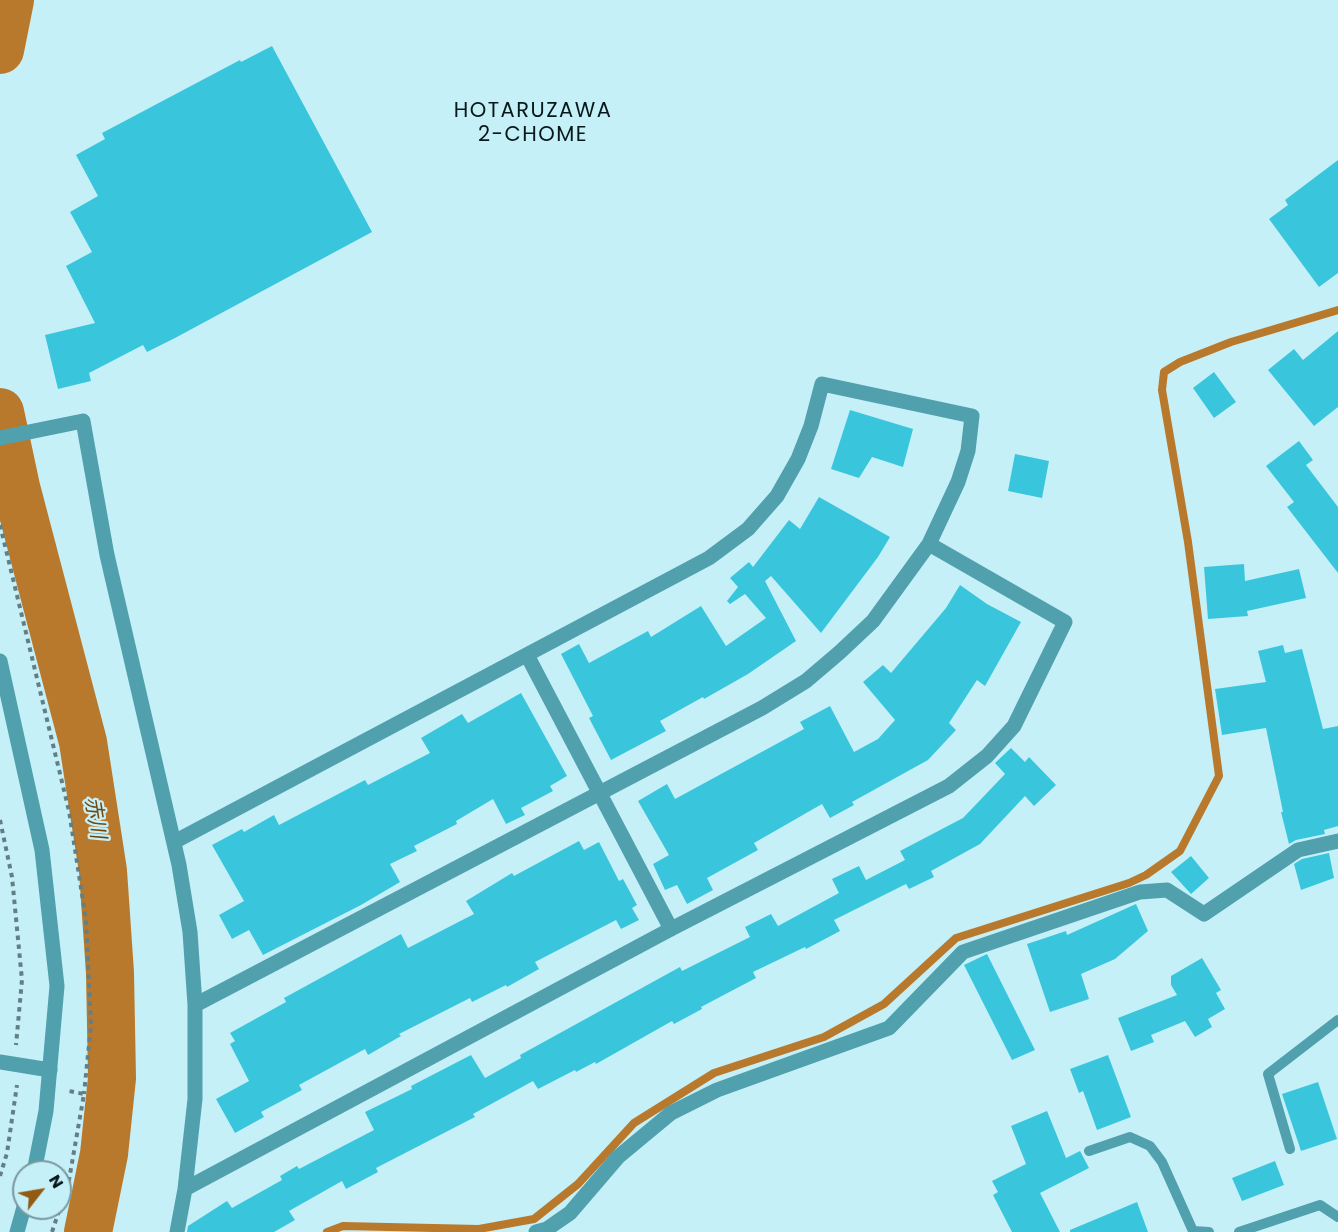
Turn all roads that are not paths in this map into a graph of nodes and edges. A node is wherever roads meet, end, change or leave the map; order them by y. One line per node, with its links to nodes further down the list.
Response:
1 (0, 438): 7 (street)
2 (930, 544): 3 (street); 5 (street); 8 (street)
3 (527, 655): 5 (street); 7 (street)
4 (0, 661): 12 (street)
5 (599, 794): 8 (street); 9 (street)
6 (1338, 841): 20 (street)
7 (174, 842): 9 (street)
8 (671, 929): 16 (street)
9 (195, 1005): 16 (street)
10 (1338, 1020): 13 (lane)
11 (7, 1063): 12 (street)
12 (50, 1070): 15 (street)
13 (1290, 1149)
14 (1089, 1151): 18 (lane)
15 (36, 1160)
16 (185, 1189): 19 (street)
17 (1338, 1217): 22 (lane)
18 (1191, 1231): 21 (lane)
19 (177, 1232)
20 (536, 1232)
21 (1209, 1232)
22 (1239, 1232)

